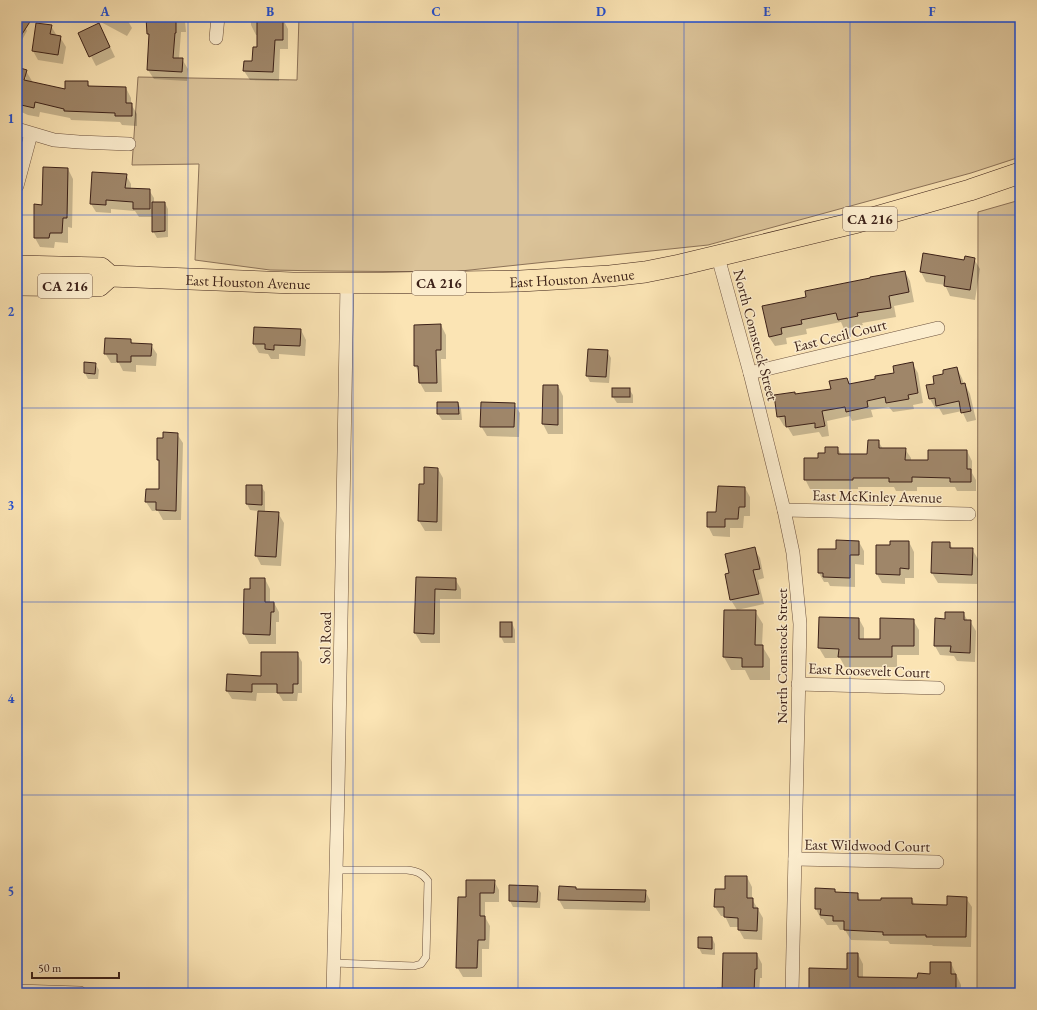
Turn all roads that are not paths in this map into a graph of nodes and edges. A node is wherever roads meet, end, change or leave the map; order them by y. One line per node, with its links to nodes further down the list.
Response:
1 (218, 17): 2 (street)
2 (216, 38)
3 (17, 129): 4 (street)
4 (31, 134): 5 (street); 7 (street)
5 (129, 144)
6 (1020, 173): 8 (main road, East Houston Avenue / CA 216)
7 (17, 186)
8 (718, 257): 11 (main road, East Houston Avenue / CA 216); 14 (street, North Comstock Street)
9 (17, 266): 10 (main road, East Houston Avenue / CA 216)
10 (110, 276): 11 (main road, East Houston Avenue / CA 216); 12 (main road, CA 216)
11 (347, 283): 21 (street, Sol Road)
12 (17, 285)
13 (938, 328): 14 (street, East Cecil Court)
14 (750, 373): 15 (street, North Comstock Street)
15 (784, 510): 16 (street, East McKinley Avenue); 17 (street, North Comstock Street)
16 (969, 514)
17 (798, 684): 18 (street, East Roosevelt Court); 19 (street, North Comstock Street)
18 (938, 688)
19 (795, 859): 20 (street, East Wildwood Court); 26 (street, North Comstock Street)
20 (937, 862)
21 (336, 870): 22 (street, Sol Road); 22 (lane)
22 (334, 964): 25 (street, Sol Road)
23 (17, 991): 24 (street)
24 (80, 993)
25 (333, 993)
26 (792, 993)

